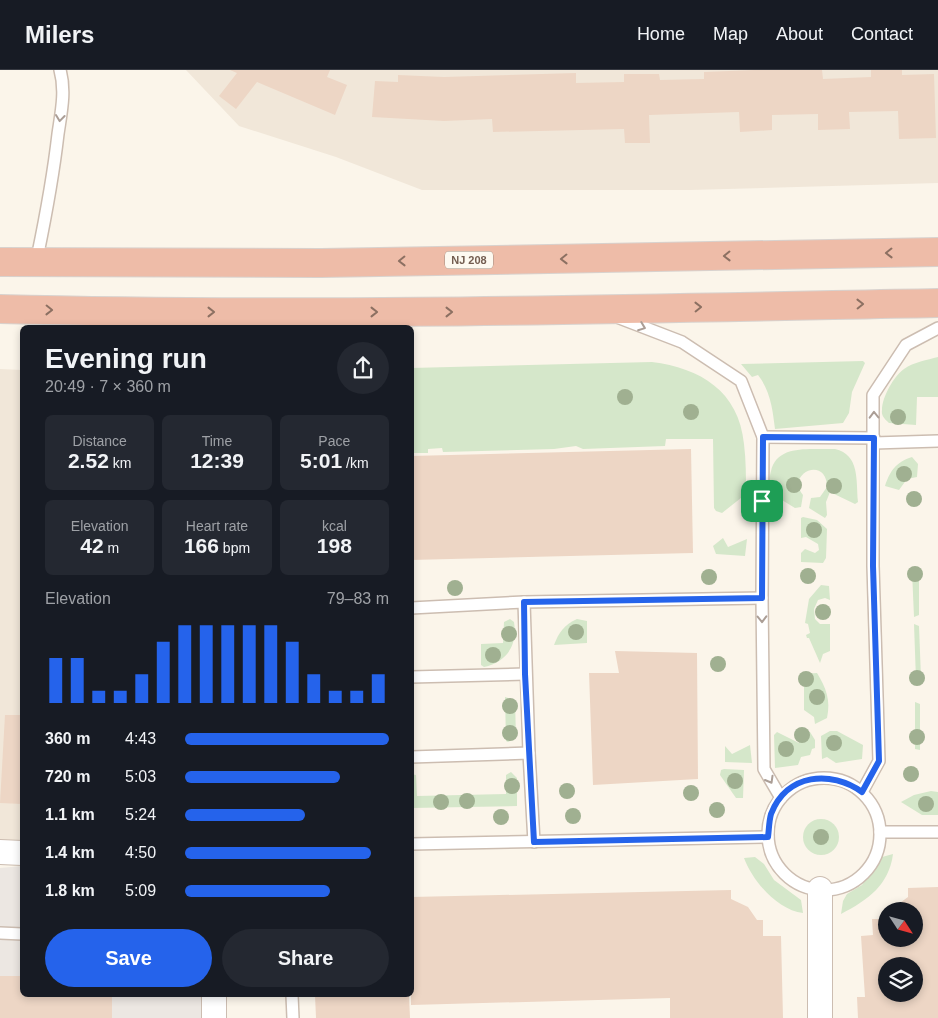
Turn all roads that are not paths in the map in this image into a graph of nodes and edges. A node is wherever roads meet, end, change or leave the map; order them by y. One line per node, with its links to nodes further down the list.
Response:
1 (60, 70): 4 (lane, one-way to 4)
2 (938, 252): 4 (highway, NJ 208, one-way to 4)
3 (0, 262): 4 (highway, NJ 208)
4 (36, 263)
5 (938, 303): 7 (highway, one-way to 5)
6 (0, 309): 7 (highway, one-way to 7)
7 (597, 309): 9 (lane, one-way to 9)
8 (938, 328): 10 (lane, one-way to 8)
9 (763, 437): 10 (lane); 12 (lane)
10 (874, 440): 11 (lane); 19 (lane)
11 (938, 441)
12 (762, 598): 13 (lane); 20 (lane, one-way to 20)
13 (524, 602): 14 (lane); 15 (lane)
14 (414, 608)
15 (525, 674): 16 (lane); 17 (lane)
16 (414, 677)
17 (529, 753): 18 (lane); 24 (lane)
18 (414, 757)
19 (862, 792): 20 (lane); 21 (lane)
20 (781, 798): 23 (lane)
21 (880, 832): 22 (lane); 28 (lane)
22 (938, 832)
23 (768, 837): 24 (lane); 28 (lane)
24 (534, 842): 25 (lane)
25 (414, 844)
26 (0, 852): 27 (street)
27 (20, 853)
28 (820, 889): 35 (street)
29 (0, 933): 30 (lane)
30 (20, 934)
31 (214, 997): 33 (street)
32 (292, 997): 34 (lane)
33 (214, 1018)
34 (293, 1018)
35 (820, 1018)

